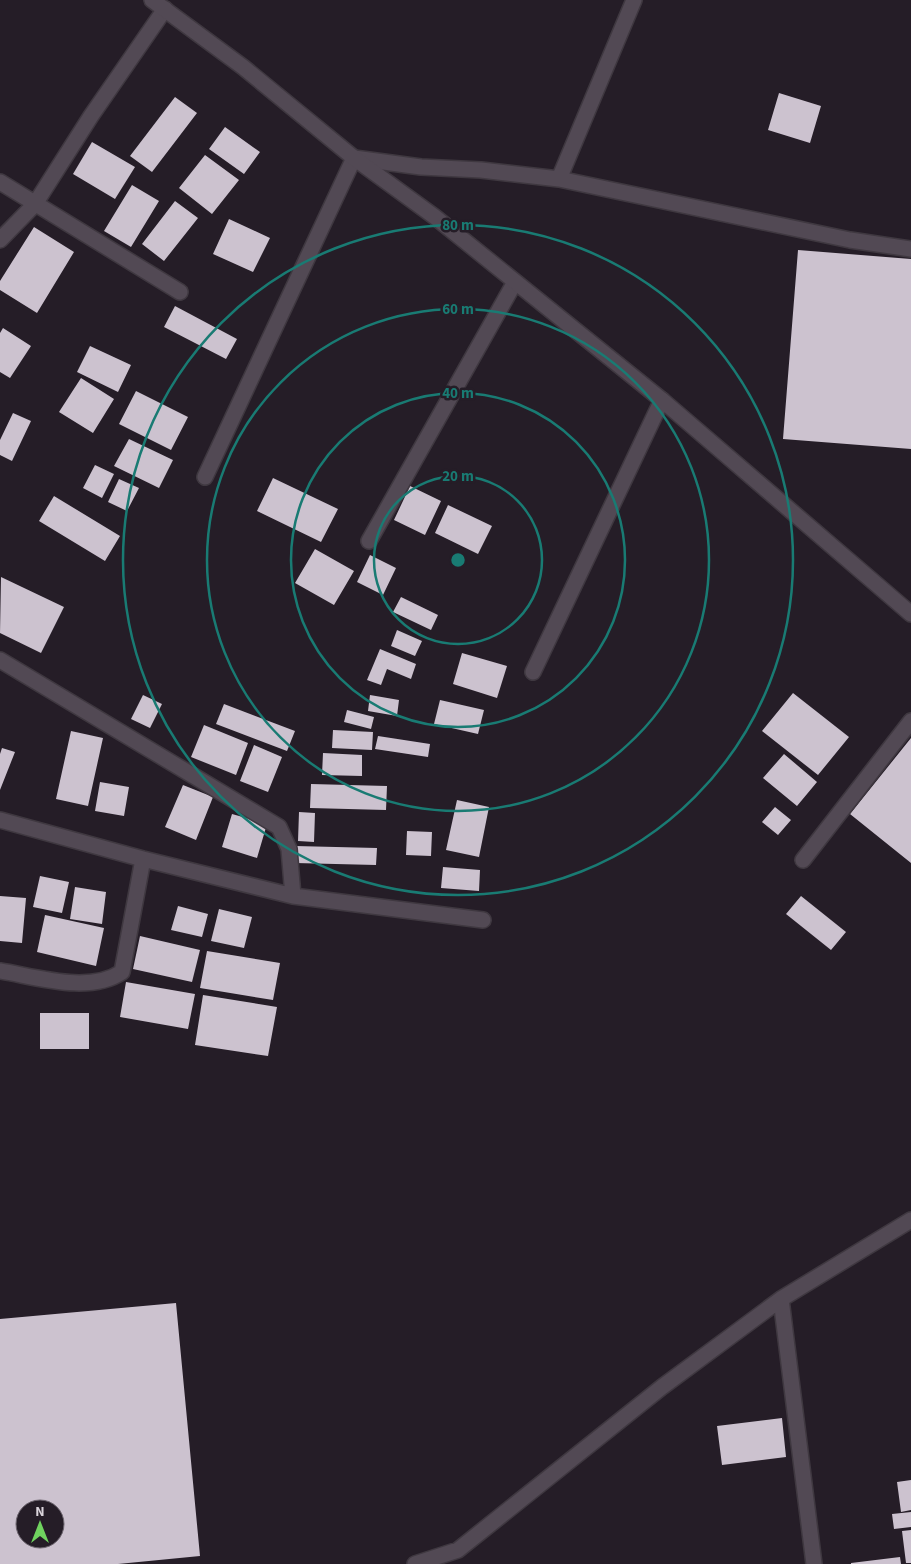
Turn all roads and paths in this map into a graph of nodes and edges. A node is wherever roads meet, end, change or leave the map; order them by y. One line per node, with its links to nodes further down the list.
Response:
1 (152, 0): 3 (street)
2 (634, 0): 5 (street)
3 (165, 9): 4 (street); 7 (street)
4 (354, 158): 5 (street); 10 (street); 13 (street)
5 (559, 179): 9 (street)
6 (0, 182): 7 (street)
7 (35, 204): 8 (street); 11 (street)
8 (0, 240)
9 (911, 249)
10 (515, 282): 12 (street); 14 (street)
11 (180, 292)
12 (662, 400): 15 (street); 17 (street)
13 (205, 477)
14 (369, 541)
15 (911, 614)
16 (0, 660): 22 (street)
17 (534, 672)
18 (911, 721): 21 (street)
19 (0, 820): 20 (street)
20 (142, 859): 22 (street); 24 (street)
21 (803, 860)
22 (293, 896): 23 (street)
23 (483, 920)
24 (0, 971)
25 (911, 1220): 26 (street)
26 (780, 1299): 27 (street); 28 (street)
27 (415, 1564)
28 (814, 1564)

